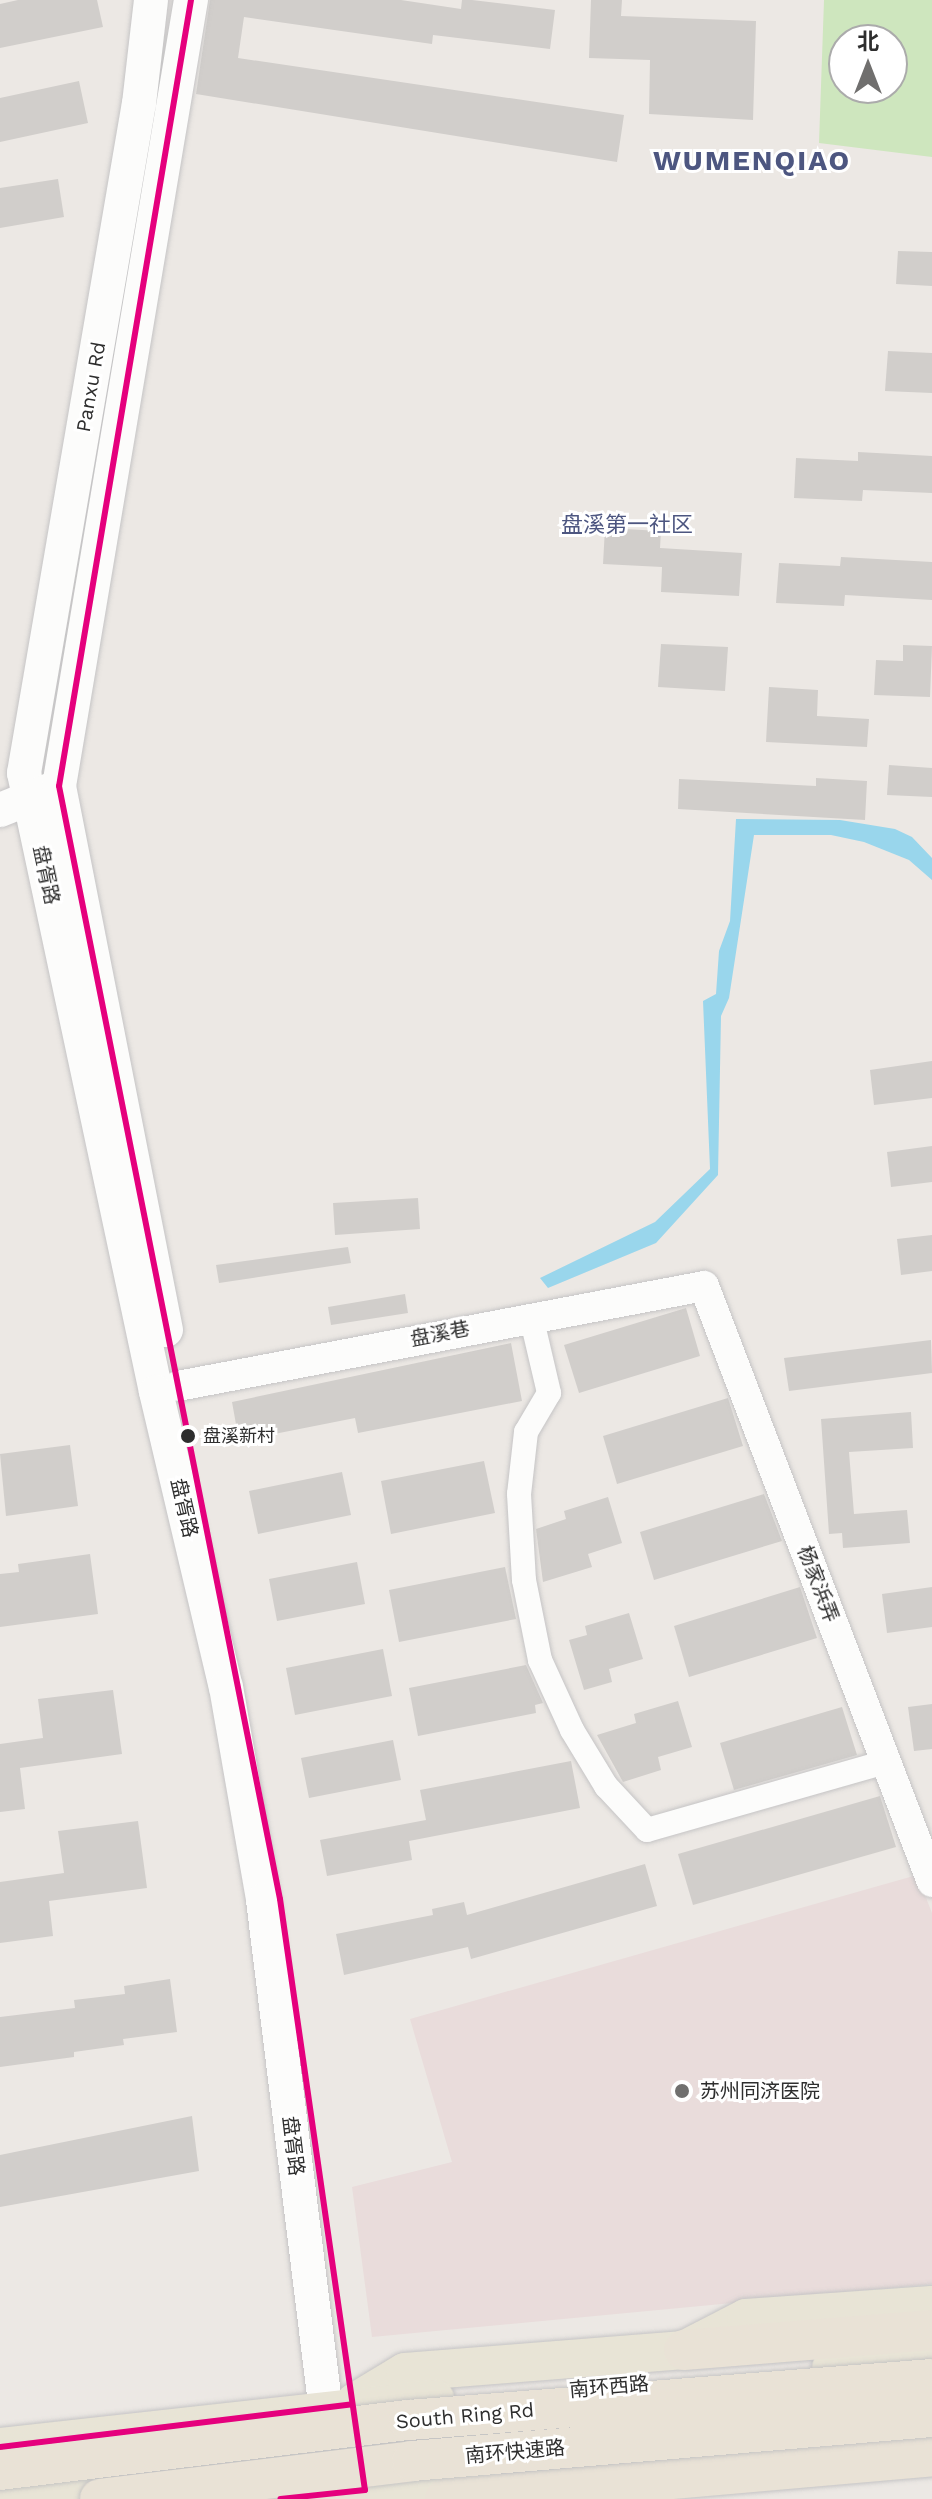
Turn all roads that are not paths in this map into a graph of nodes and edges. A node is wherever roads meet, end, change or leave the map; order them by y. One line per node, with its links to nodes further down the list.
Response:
1 (151, 0): 3 (main road, Panxu Rd)
2 (191, 0): 3 (main road, Panxu Rd)
3 (23, 790): 6 (main road, 盘胥路); 15 (main road, 盘胥路)
4 (704, 1286): 5 (street, 盘溪巷); 7 (street, 杨家浜弄)
5 (531, 1316): 6 (street, 盘溪巷); 7 (street)
6 (178, 1386): 15 (main road, 盘胥路)
7 (886, 1762): 8 (street, 杨家浜弄)
8 (932, 1882)
9 (932, 2305): 11 (main road)
10 (932, 2330): 11 (highway)
11 (684, 2350): 15 (main road)
12 (932, 2358): 15 (main road, 南环西路)
13 (932, 2379): 19 (highway, South Ring Rd, bridge)
14 (932, 2417): 22 (highway, 南环快速路, bridge)
15 (342, 2432): 17 (main road); 20 (main road); 21 (main road)
16 (932, 2443): 21 (main road)
17 (0, 2447)
18 (932, 2456): 24 (highway)
19 (0, 2470)
20 (0, 2494)
21 (349, 2496): 23 (main road)
22 (100, 2499)
23 (280, 2499)
24 (445, 2499)

